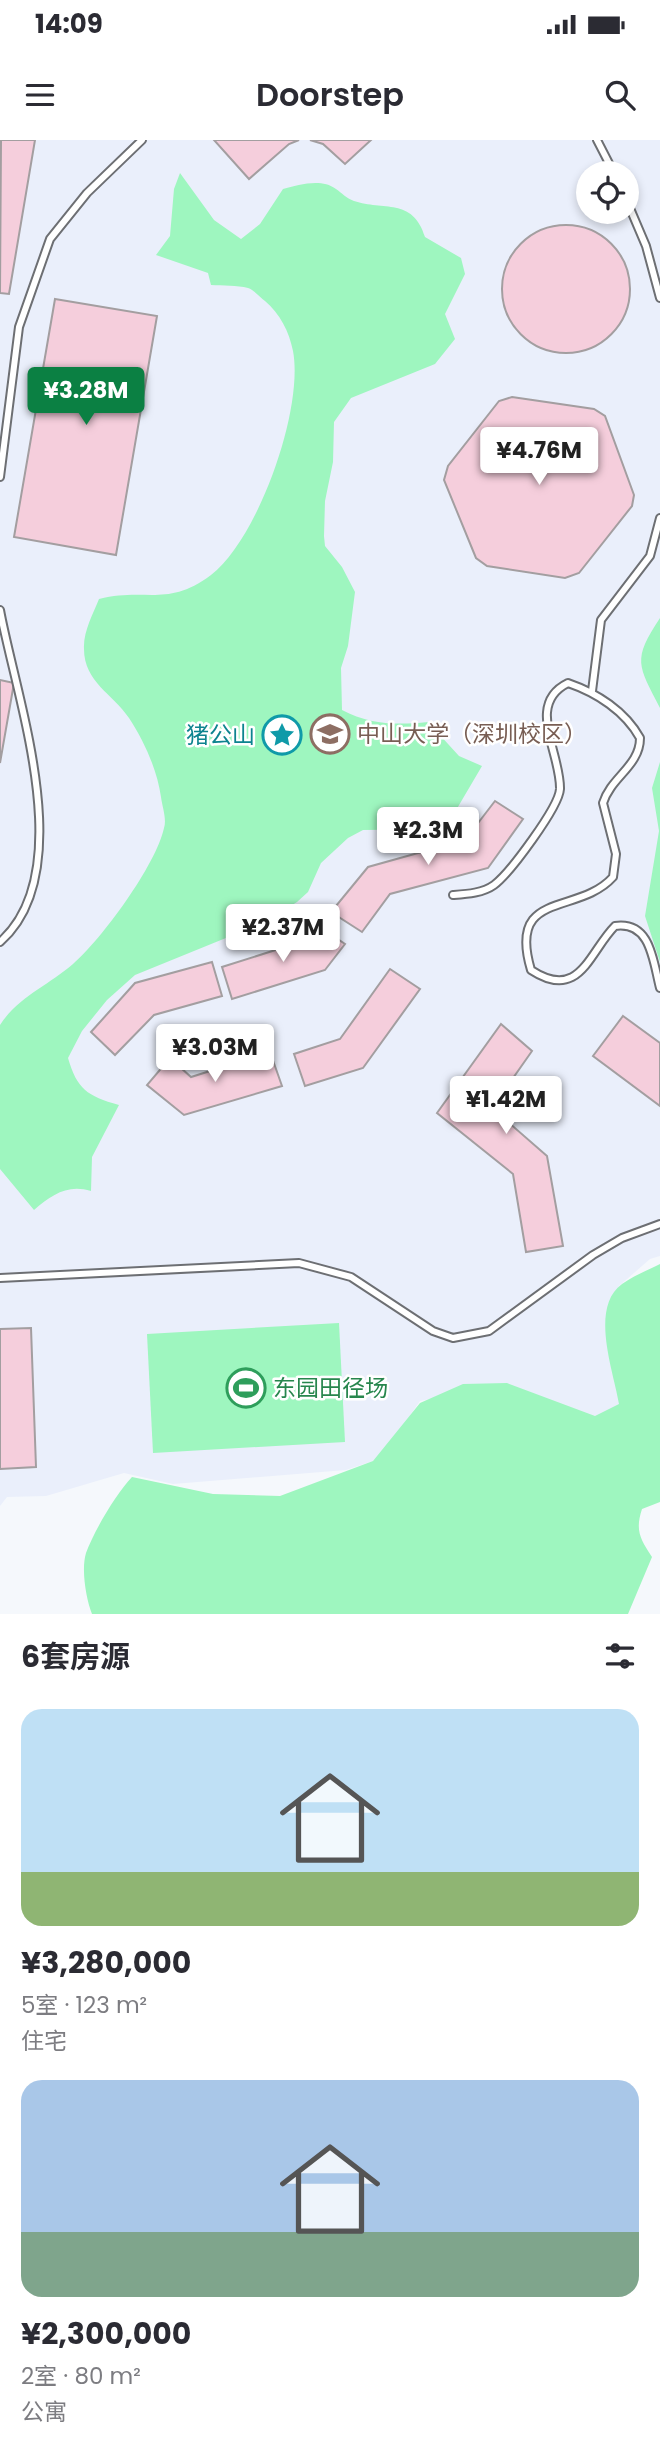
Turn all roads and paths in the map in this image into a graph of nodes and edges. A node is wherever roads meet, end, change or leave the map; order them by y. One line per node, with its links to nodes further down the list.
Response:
1 (141, 140): 6 (lane)
2 (597, 140): 3 (lane)
3 (608, 161)
4 (637, 224): 5 (lane)
5 (660, 298)
6 (0, 477)
7 (660, 518): 9 (lane)
8 (0, 610): 11 (lane)
9 (592, 691): 10 (lane); 12 (lane)
10 (453, 895)
11 (0, 943)
12 (660, 988)
13 (660, 1224): 14 (lane)
14 (0, 1278)

